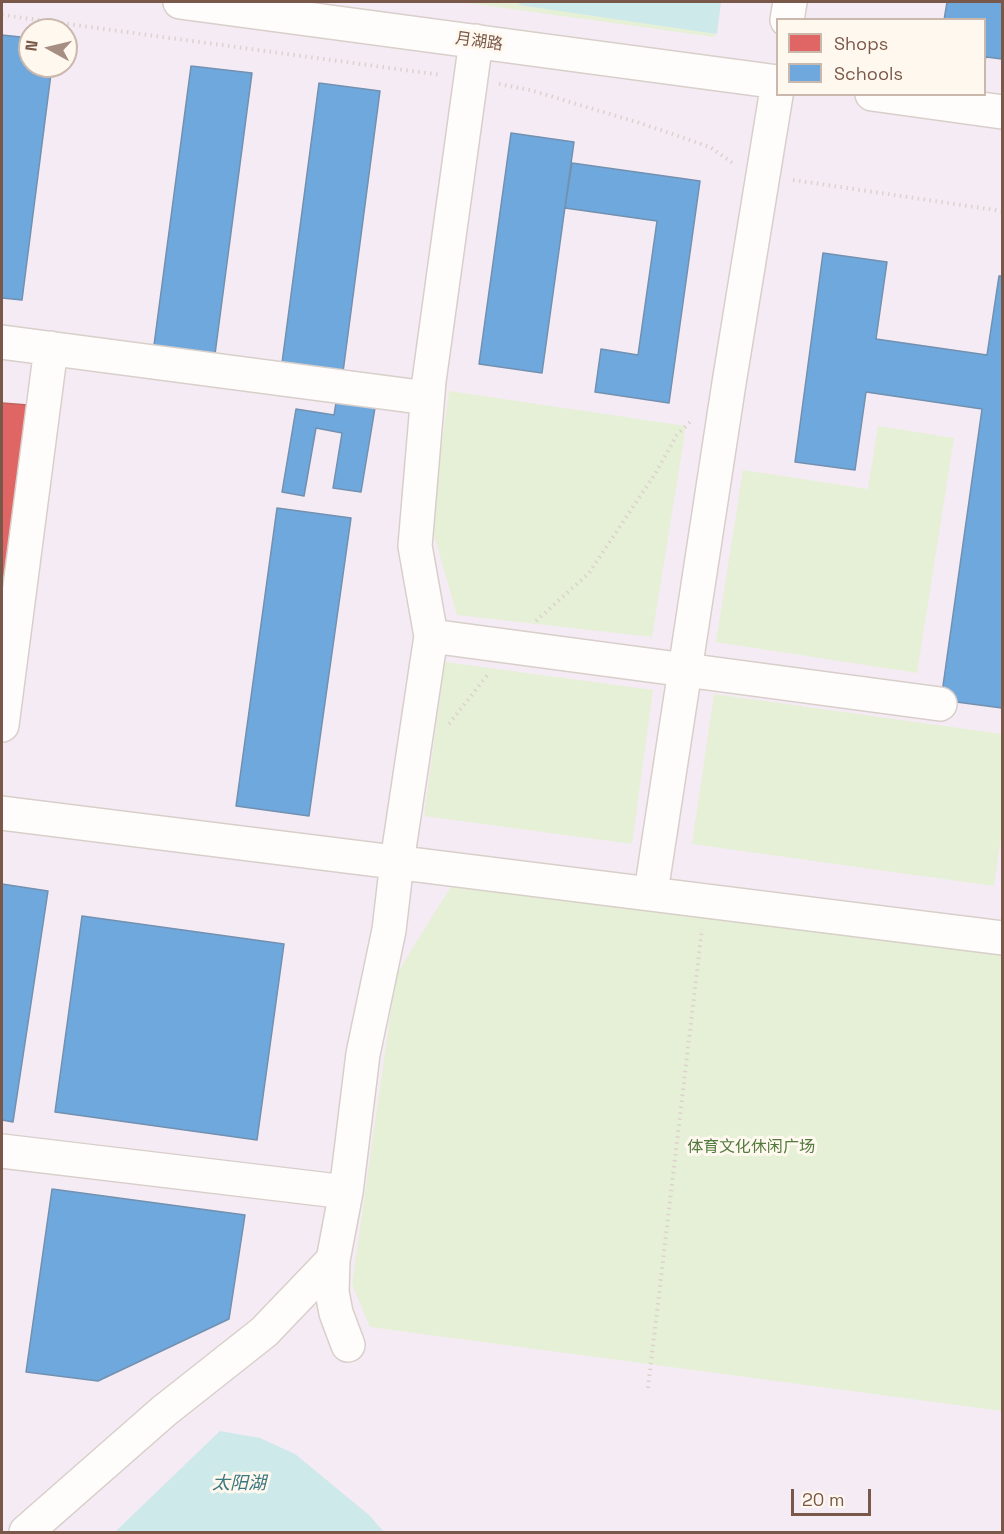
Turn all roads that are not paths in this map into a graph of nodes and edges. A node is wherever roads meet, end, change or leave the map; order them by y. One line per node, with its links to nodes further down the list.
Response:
1 (180, 2): 4 (street, 月湖路)
2 (790, 2): 3 (street)
3 (788, 18)
4 (476, 41): 5 (street, 月湖路); 11 (street)
5 (776, 83)
6 (776, 90): 13 (street)
7 (886, 96): 8 (street)
8 (1002, 112)
9 (2, 342): 10 (street)
10 (51, 348): 11 (street); 15 (street)
11 (427, 398): 12 (street)
12 (431, 636): 13 (street); 17 (street)
13 (686, 671): 14 (street); 18 (street)
14 (940, 704)
15 (2, 724)
16 (2, 813): 17 (street)
17 (397, 862): 18 (street); 21 (street)
18 (651, 892): 19 (street)
19 (1002, 938)
20 (2, 1151): 21 (street)
21 (346, 1192): 22 (street)
22 (333, 1260): 23 (street); 24 (street)
23 (348, 1345)
24 (26, 1533)

